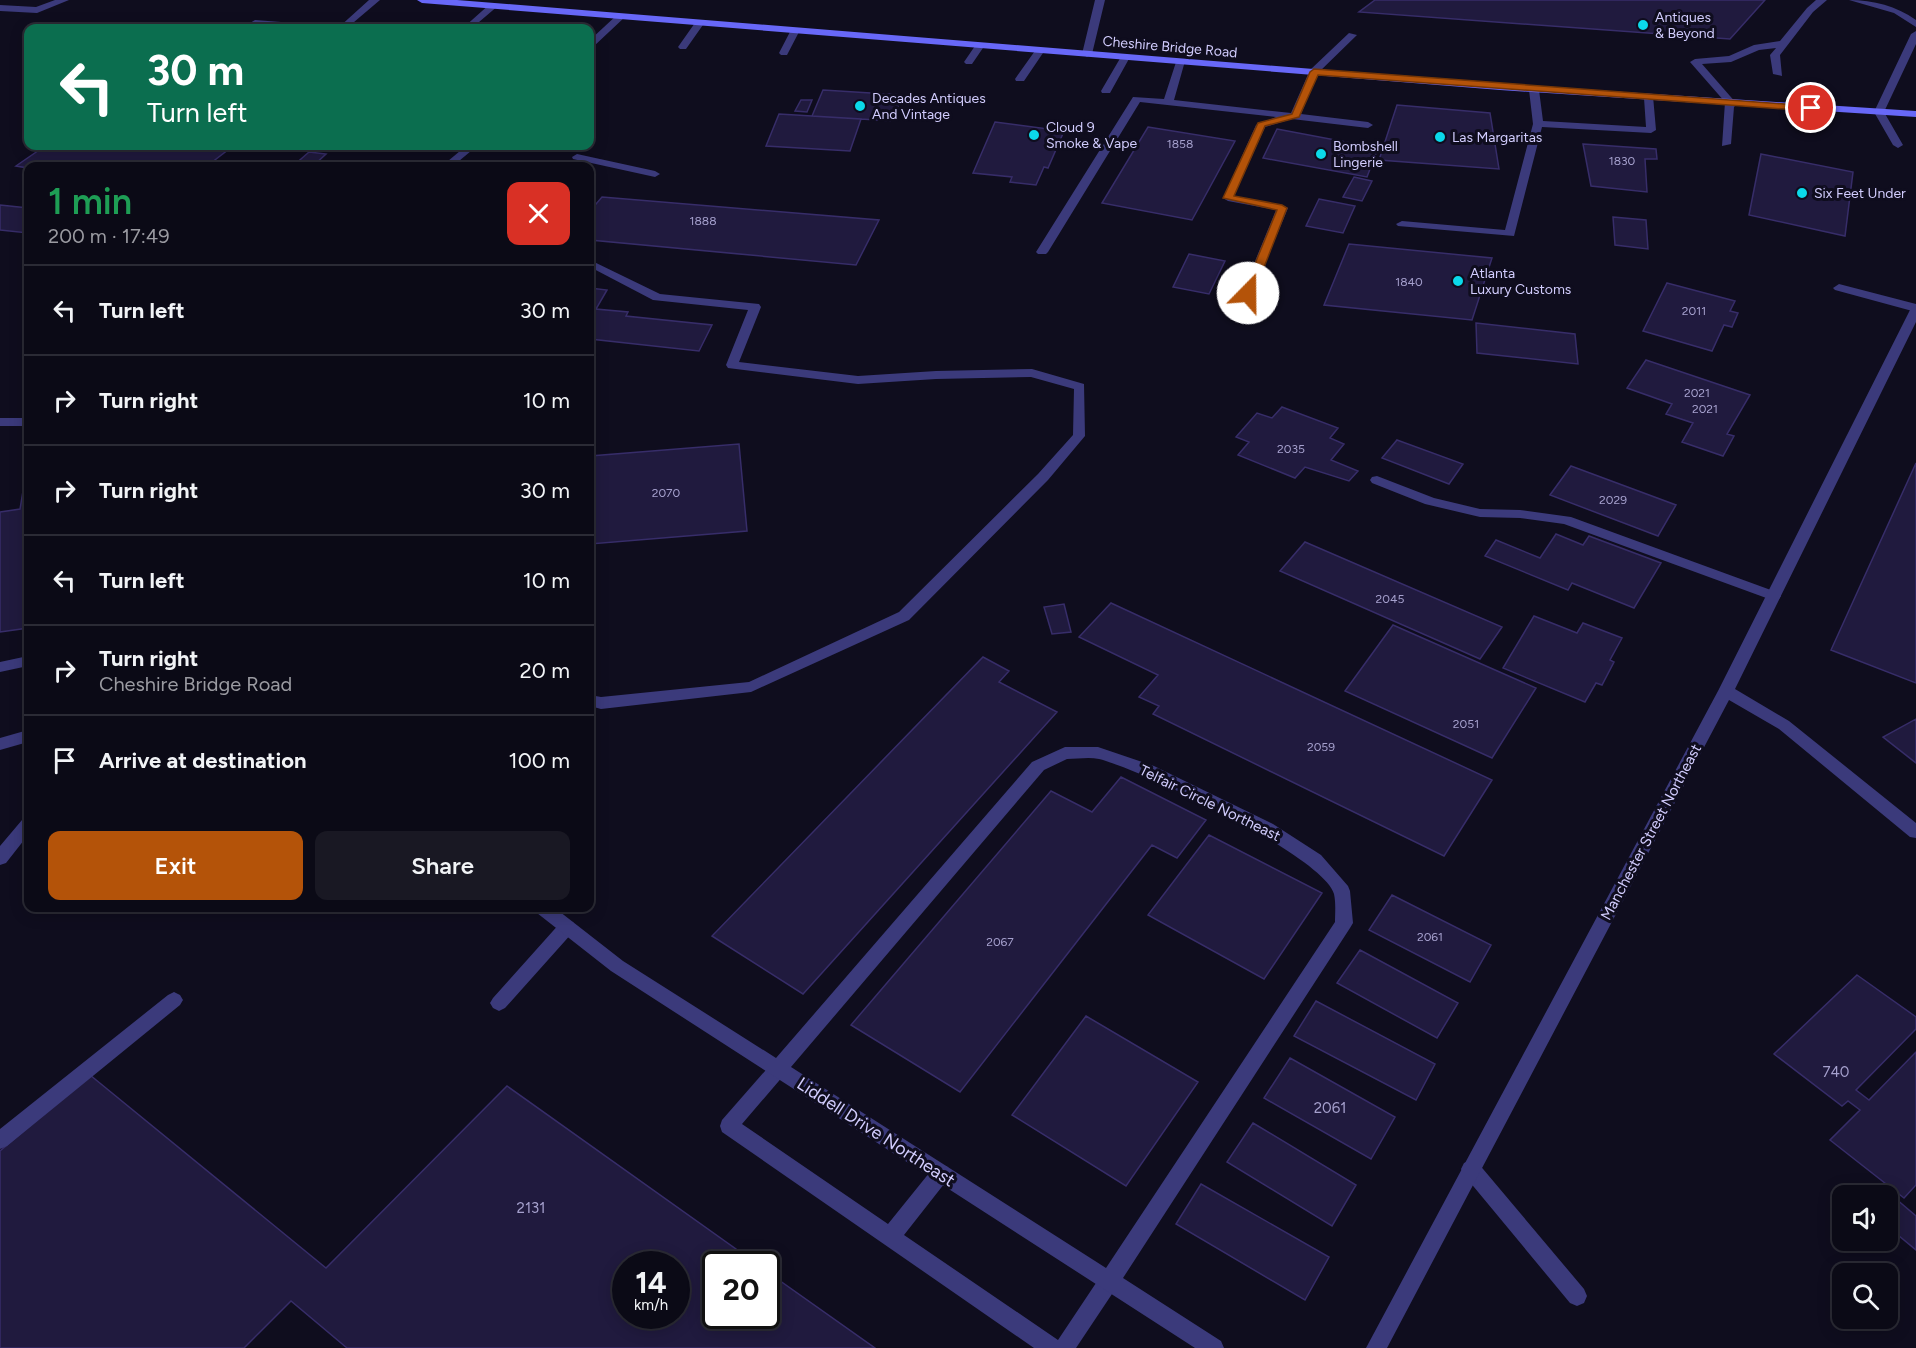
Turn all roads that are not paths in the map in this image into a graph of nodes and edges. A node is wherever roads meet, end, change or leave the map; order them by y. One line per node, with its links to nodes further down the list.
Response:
1 (64, 0): 9 (street)
2 (375, 0): 14 (street)
3 (422, 0): 4 (main road, Cheshire Bridge Road)
4 (429, 0): 8 (main road, Cheshire Bridge Road)
5 (1100, 0): 26 (street)
6 (1822, 0): 21 (street)
7 (1854, 0): 16 (street)
8 (497, 3): 10 (main road, Cheshire Bridge Road); 15 (street)
9 (0, 8)
10 (621, 16): 11 (main road, Cheshire Bridge Road); 20 (street)
11 (700, 22): 17 (main road, Cheshire Bridge Road); 23 (street)
12 (255, 23): 13 (street)
13 (268, 24)
14 (347, 24)
15 (472, 24)
16 (1916, 24)
17 (795, 30): 22 (main road, Cheshire Bridge Road); 25 (street)
18 (1916, 34): 38 (street)
19 (1352, 35): 30 (street)
20 (594, 41)
21 (1784, 44): 31 (street); 37 (street)
22 (980, 45): 24 (main road, Cheshire Bridge Road); 29 (street)
23 (683, 47)
24 (1040, 50): 26 (main road, Cheshire Bridge Road); 32 (street)
25 (784, 53)
26 (1087, 54): 27 (main road, Cheshire Bridge Road)
27 (1125, 57): 28 (main road, Cheshire Bridge Road); 34 (street)
28 (1180, 61): 30 (main road, Cheshire Bridge Road); 36 (street)
29 (969, 62)
30 (1314, 72): 33 (main road, Cheshire Bridge Road); 40 (street)
31 (1778, 74)
32 (1020, 79)
33 (1534, 90): 35 (main road, Cheshire Bridge Road); 41 (street)
34 (1106, 91)
35 (1649, 98): 37 (main road, Cheshire Bridge Road); 41 (street)
36 (1168, 102): 40 (street); 50 (street)
37 (1731, 104): 38 (main road, Cheshire Bridge Road); 43 (street)
38 (1879, 112): 39 (main road, Cheshire Bridge Road); 44 (street)
39 (1916, 114)
40 (1296, 115): 42 (street); 53 (street)
41 (1538, 124): 49 (street)
42 (1368, 125)
43 (1726, 144)
44 (1898, 145)
45 (467, 150): 47 (street)
46 (577, 157): 48 (street)
47 (452, 162)
48 (655, 174)
49 (1402, 224)
50 (1042, 252)
51 (594, 265): 62 (street)
52 (1839, 288): 54 (street)
53 (1248, 293)
54 (1916, 309): 58 (street, Manchester Street Northeast)
55 (0, 422): 56 (street)
56 (24, 422)
57 (1377, 480): 58 (street)
58 (1774, 596): 61 (street, Manchester Street Northeast)
59 (24, 662): 60 (street)
60 (0, 667)
61 (1726, 691): 66 (street); 74 (street, Manchester Street Northeast)
62 (594, 702)
63 (24, 737): 64 (street)
64 (0, 744)
65 (24, 829): 67 (street)
66 (1916, 832)
67 (0, 858)
68 (548, 912): 69 (street, Liddell Drive Northeast)
69 (567, 927): 71 (street); 72 (street, Liddell Drive Northeast)
70 (174, 1000): 73 (street)
71 (499, 1003)
72 (778, 1069): 75 (street, Liddell Drive Northeast); 76 (street, Telfair Circle Northeast); 77 (street, Telfair Circle Northeast)
73 (0, 1140)
74 (1471, 1170): 78 (street); 82 (street, Manchester Street Northeast)
75 (941, 1173): 76 (street); 77 (street, Liddell Drive Northeast)
76 (890, 1237): 79 (street)
77 (1109, 1281): 80 (street, Telfair Circle Northeast); 81 (street, Liddell Drive Northeast)
78 (1577, 1296)
79 (1052, 1348)
80 (1064, 1348)
81 (1214, 1348)
82 (1376, 1348)

